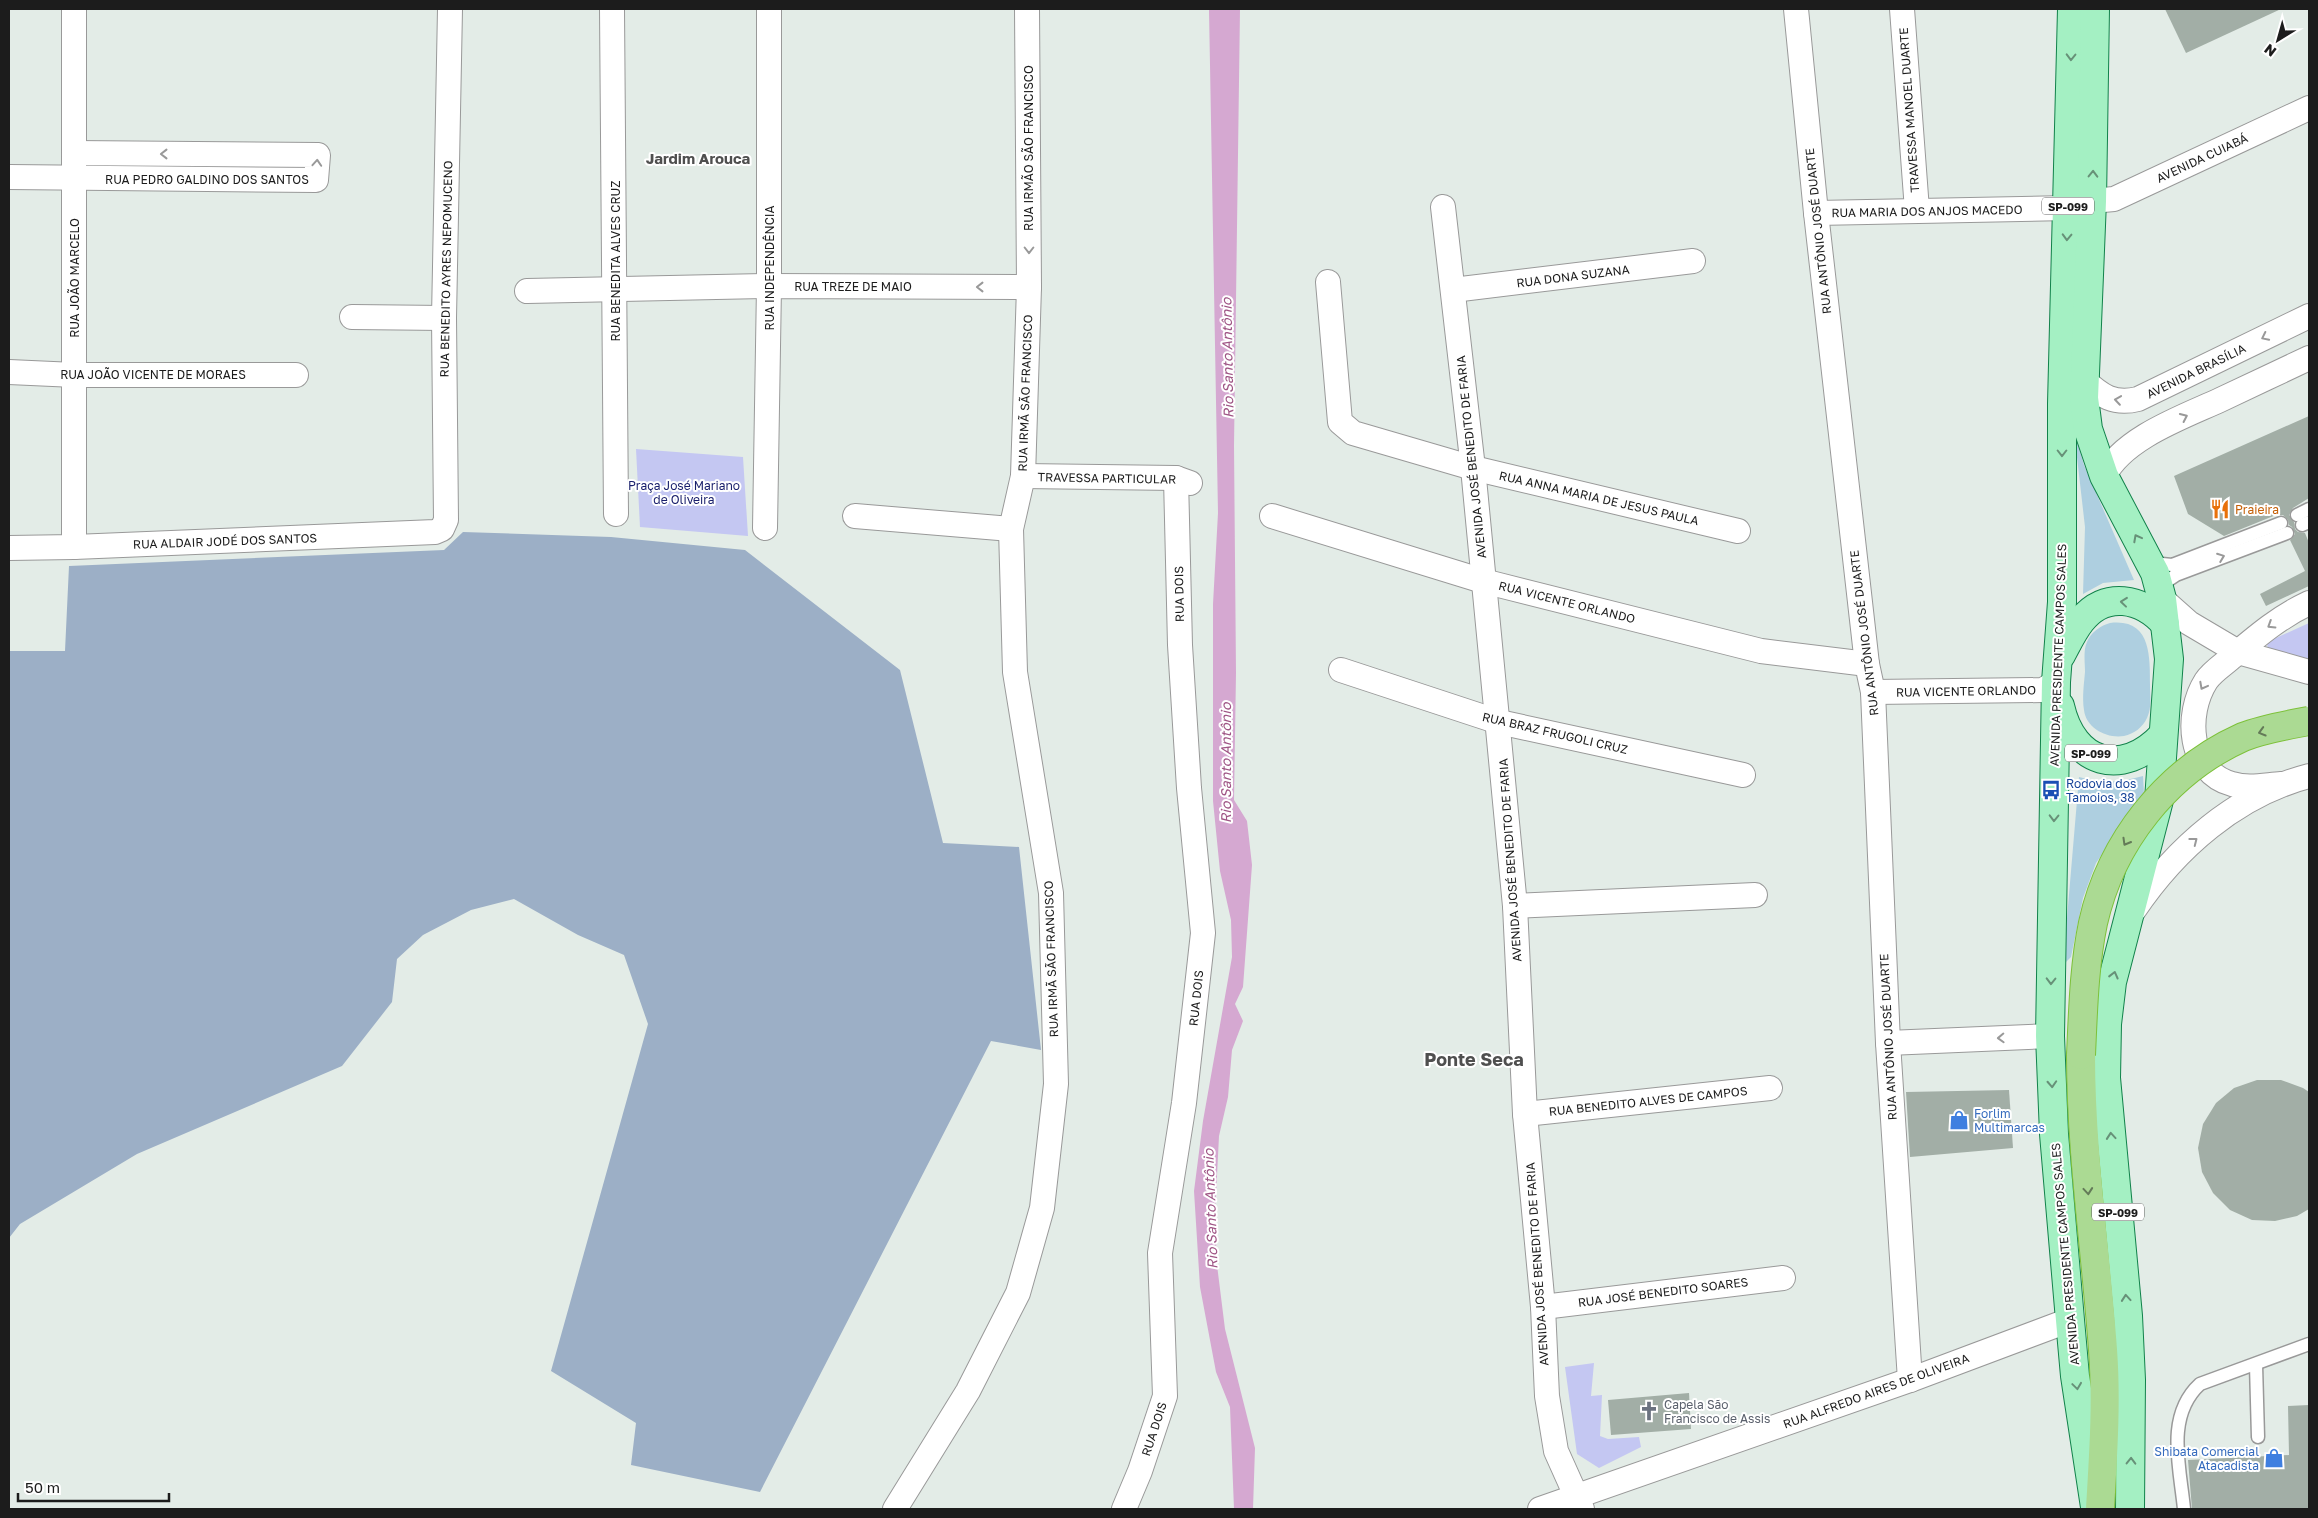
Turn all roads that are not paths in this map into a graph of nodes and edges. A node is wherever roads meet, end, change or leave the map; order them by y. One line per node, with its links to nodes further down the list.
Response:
1 (74, 9): 11 (street, RUA JOÃO MARCELO)
2 (450, 9): 27 (street, RUA BENEDITO AYRES NEPOMUCENO)
3 (612, 9): 22 (street, RUA BENEDITA ALVES CRUZ)
4 (769, 9): 20 (street, RUA INDEPENDÊNCIA)
5 (1027, 9): 21 (street, RUA IRMÃO SÃO FRANCISCO, one-way to 21)
6 (1796, 9): 17 (street, RUA ANTÔNIO JOSÉ DUARTE)
7 (1902, 9): 16 (street, TRAVESSA MANOEL DUARTE)
8 (2072, 9): 14 (main road, AVENIDA PRESIDENTE CAMPOS SALES / SP-099, one-way to 14)
9 (2095, 9): 14 (main road, AVENIDA PRESIDENTE CAMPOS SALES / SP-099, one-way to 9)
10 (2309, 108): 14 (street, AVENIDA CUIABÁ)
11 (74, 153): 13 (street, RUA JOÃO MARCELO); 13 (street, RUA PEDRO GALDINO DOS SANTOS, one-way to 11)
12 (9, 177): 13 (street, RUA PEDRO GALDINO DOS SANTOS)
13 (74, 178): 30 (street, RUA JOÃO MARCELO)
14 (2080, 204): 16 (street, RUA MARIA DOS ANJOS MACEDO); 32 (main road, AVENIDA PRESIDENTE CAMPOS SALES / SP-099); 55 (main road, AVENIDA PRESIDENTE CAMPOS SALES / SP-099, one-way to 55)
15 (1443, 207): 23 (street, AVENIDA JOSÉ BENEDITO DE FARIA)
16 (1917, 210): 17 (street, RUA MARIA DOS ANJOS MACEDO)
17 (1816, 212): 53 (street, RUA ANTÔNIO JOSÉ DUARTE)
18 (1693, 261): 23 (street, RUA DONA SUZANA)
19 (1328, 282): 33 (street, RUA ANNA MARIA DE JESUS PAULA)
20 (769, 286): 21 (street, RUA TREZE DE MAIO, one-way to 20); 22 (street, RUA TREZE DE MAIO); 42 (street, RUA INDEPENDÊNCIA)
21 (1029, 287): 34 (street, RUA IRMÃ SÃO FRANCISCO)
22 (616, 290): 24 (street, RUA TREZE DE MAIO); 38 (street, RUA BENEDITA ALVES CRUZ)
23 (1453, 290): 33 (street, AVENIDA JOSÉ BENEDITO DE FARIA)
24 (527, 291)
25 (2309, 316): 32 (street, AVENIDA BRASÍLIA, one-way to 32)
26 (352, 317): 27 (street)
27 (444, 318): 43 (street, RUA BENEDITO AYRES NEPOMUCENO)
28 (2309, 358): 35 (street, one-way to 28)
29 (9, 372): 30 (street, RUA JOÃO VICENTE DE MORAES)
30 (75, 375): 31 (street, RUA JOÃO VICENTE DE MORAES); 46 (street, RUA JOÃO MARCELO)
31 (296, 375)
32 (2084, 380): 35 (main road, AVENIDA PRESIDENTE CAMPOS SALES / SP-099)
33 (1473, 468): 45 (street, RUA ANNA MARIA DE JESUS PAULA); 49 (street, AVENIDA JOSÉ BENEDITO DE FARIA)
34 (1023, 476): 36 (street, TRAVESSA PARTICULAR); 44 (street, RUA IRMÃ SÃO FRANCISCO)
35 (2104, 476): 48 (main road, AVENIDA PRESIDENTE CAMPOS SALES / SP-099, one-way to 35)
36 (1183, 480): 80 (street, RUA DOIS)
37 (2309, 509): 41 (lane)
38 (616, 514)
39 (854, 516): 44 (street)
40 (1272, 516): 49 (street, RUA VICENTE ORLANDO)
41 (2303, 521)
42 (766, 528)
43 (442, 529): 46 (street, RUA ALDAIR JODÉ DOS SANTOS)
44 (1011, 529): 79 (street, RUA IRMÃ SÃO FRANCISCO)
45 (1738, 532)
46 (74, 547): 47 (street, RUA ALDAIR JODÉ DOS SANTOS)
47 (9, 548)
48 (2150, 563): 50 (main road, AVENIDA PRESIDENTE CAMPOS SALES / SP-099); 50 (lane, one-way to 48)
49 (1483, 581): 53 (street, RUA VICENTE ORLANDO); 59 (street, AVENIDA JOSÉ BENEDITO DE FARIA)
50 (2166, 597): 52 (street); 55 (main road, SP-099, one-way to 55); 60 (main road, AVENIDA PRESIDENTE CAMPOS SALES / SP-099)
51 (2309, 603): 52 (street, one-way to 52)
52 (2238, 652): 56 (street); 63 (street, one-way to 63)
53 (1866, 664): 57 (street, RUA ANTÔNIO JOSÉ DUARTE)
54 (1341, 670): 59 (street, RUA BRAZ FRUGOLI CRUZ)
55 (2057, 672): 57 (street, RUA VICENTE ORLANDO); 60 (main road, SP-099); 67 (main road, AVENIDA PRESIDENTE CAMPOS SALES / SP-099, one-way to 67)
56 (2309, 672)
57 (1873, 692): 68 (street, RUA ANTÔNIO JOSÉ DUARTE)
58 (2309, 720): 83 (highway, one-way to 83, bridge)
59 (1499, 722): 61 (street, RUA BRAZ FRUGOLI CRUZ); 65 (street, AVENIDA JOSÉ BENEDITO DE FARIA)
60 (2163, 735): 66 (main road, AVENIDA PRESIDENTE CAMPOS SALES / SP-099)
61 (1743, 774)
62 (2309, 776): 63 (street)
63 (2282, 784): 66 (street, one-way to 63)
64 (1755, 894): 65 (street)
65 (1515, 906): 70 (street, AVENIDA JOSÉ BENEDITO DE FARIA)
66 (2129, 917): 84 (main road, AVENIDA PRESIDENTE CAMPOS SALES / SP-099, one-way to 66)
67 (2050, 1036): 68 (street, one-way to 68); 73 (main road, AVENIDA PRESIDENTE CAMPOS SALES / SP-099, one-way to 73)
68 (1888, 1042): 76 (street, RUA ANTÔNIO JOSÉ DUARTE)
69 (1770, 1088): 70 (street, RUA BENEDITO ALVES DE CAMPOS)
70 (1525, 1114): 72 (street, AVENIDA JOSÉ BENEDITO DE FARIA)
71 (1783, 1278): 72 (street, RUA JOSÉ BENEDITO SOARES)
72 (1543, 1307): 78 (street, AVENIDA JOSÉ BENEDITO DE FARIA)
73 (2070, 1320): 76 (street, RUA ALFREDO AIRES DE OLIVEIRA); 82 (main road, AVENIDA PRESIDENTE CAMPOS SALES / SP-099, one-way to 82)
74 (2309, 1344): 75 (lane)
75 (2256, 1365): 77 (lane); 85 (lane)
76 (1910, 1380): 78 (street, RUA ALFREDO AIRES DE OLIVEIRA)
77 (2258, 1437)
78 (1579, 1503): 81 (street, RUA ALFREDO AIRES DE OLIVEIRA)
79 (895, 1509)
80 (1124, 1509)
81 (1540, 1509)
82 (2095, 1509)
83 (2100, 1509)
84 (2130, 1509)
85 (2184, 1509)

